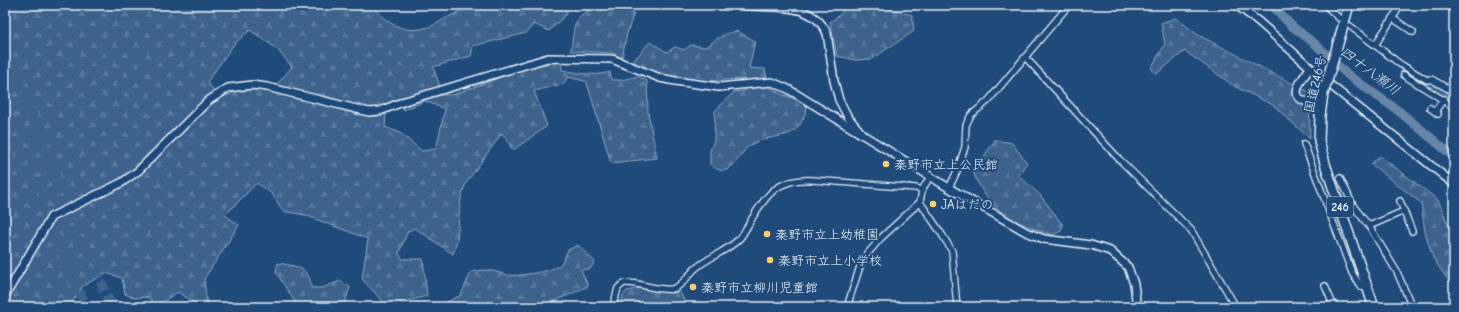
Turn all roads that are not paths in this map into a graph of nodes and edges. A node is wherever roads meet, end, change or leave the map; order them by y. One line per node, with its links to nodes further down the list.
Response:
1 (741, 5): 20 (street)
2 (1069, 5): 12 (street)
3 (1236, 5): 13 (street)
4 (1325, 5): 7 (street)
5 (1349, 5): 17 (highway, 国道246号 / 246, bridge)
6 (1401, 5): 8 (street)
7 (1339, 18)
8 (1392, 18): 10 (street); 11 (street)
9 (1350, 26): 11 (street)
10 (1413, 32)
11 (1375, 44): 15 (street)
12 (1026, 58): 25 (street); 39 (street)
13 (1310, 68): 17 (street); 24 (street)
14 (1404, 75): 16 (street)
15 (1454, 92)
16 (1444, 100): 18 (street); 19 (street)
17 (1321, 104): 33 (highway, 国道246号 / 246)
18 (1454, 108)
19 (1434, 111)
20 (863, 135): 22 (street); 34 (street)
21 (1304, 144): 33 (street)
22 (930, 177): 25 (street); 26 (street)
23 (1340, 178): 30 (street)
24 (1454, 184)
25 (949, 188): 38 (street)
26 (922, 190): 28 (street); 35 (street)
27 (1400, 201): 29 (street)
28 (920, 202): 36 (street); 37 (street)
29 (1404, 211): 30 (street); 31 (street)
30 (1369, 226): 42 (street)
31 (1412, 231)
32 (1326, 286): 40 (street)
33 (1367, 286): 41 (highway, 国道246号 / 246)
34 (5, 296)
35 (613, 307)
36 (848, 307)
37 (957, 307)
38 (1137, 307)
39 (1236, 307)
40 (1334, 307)
41 (1374, 307)
42 (1412, 307)

